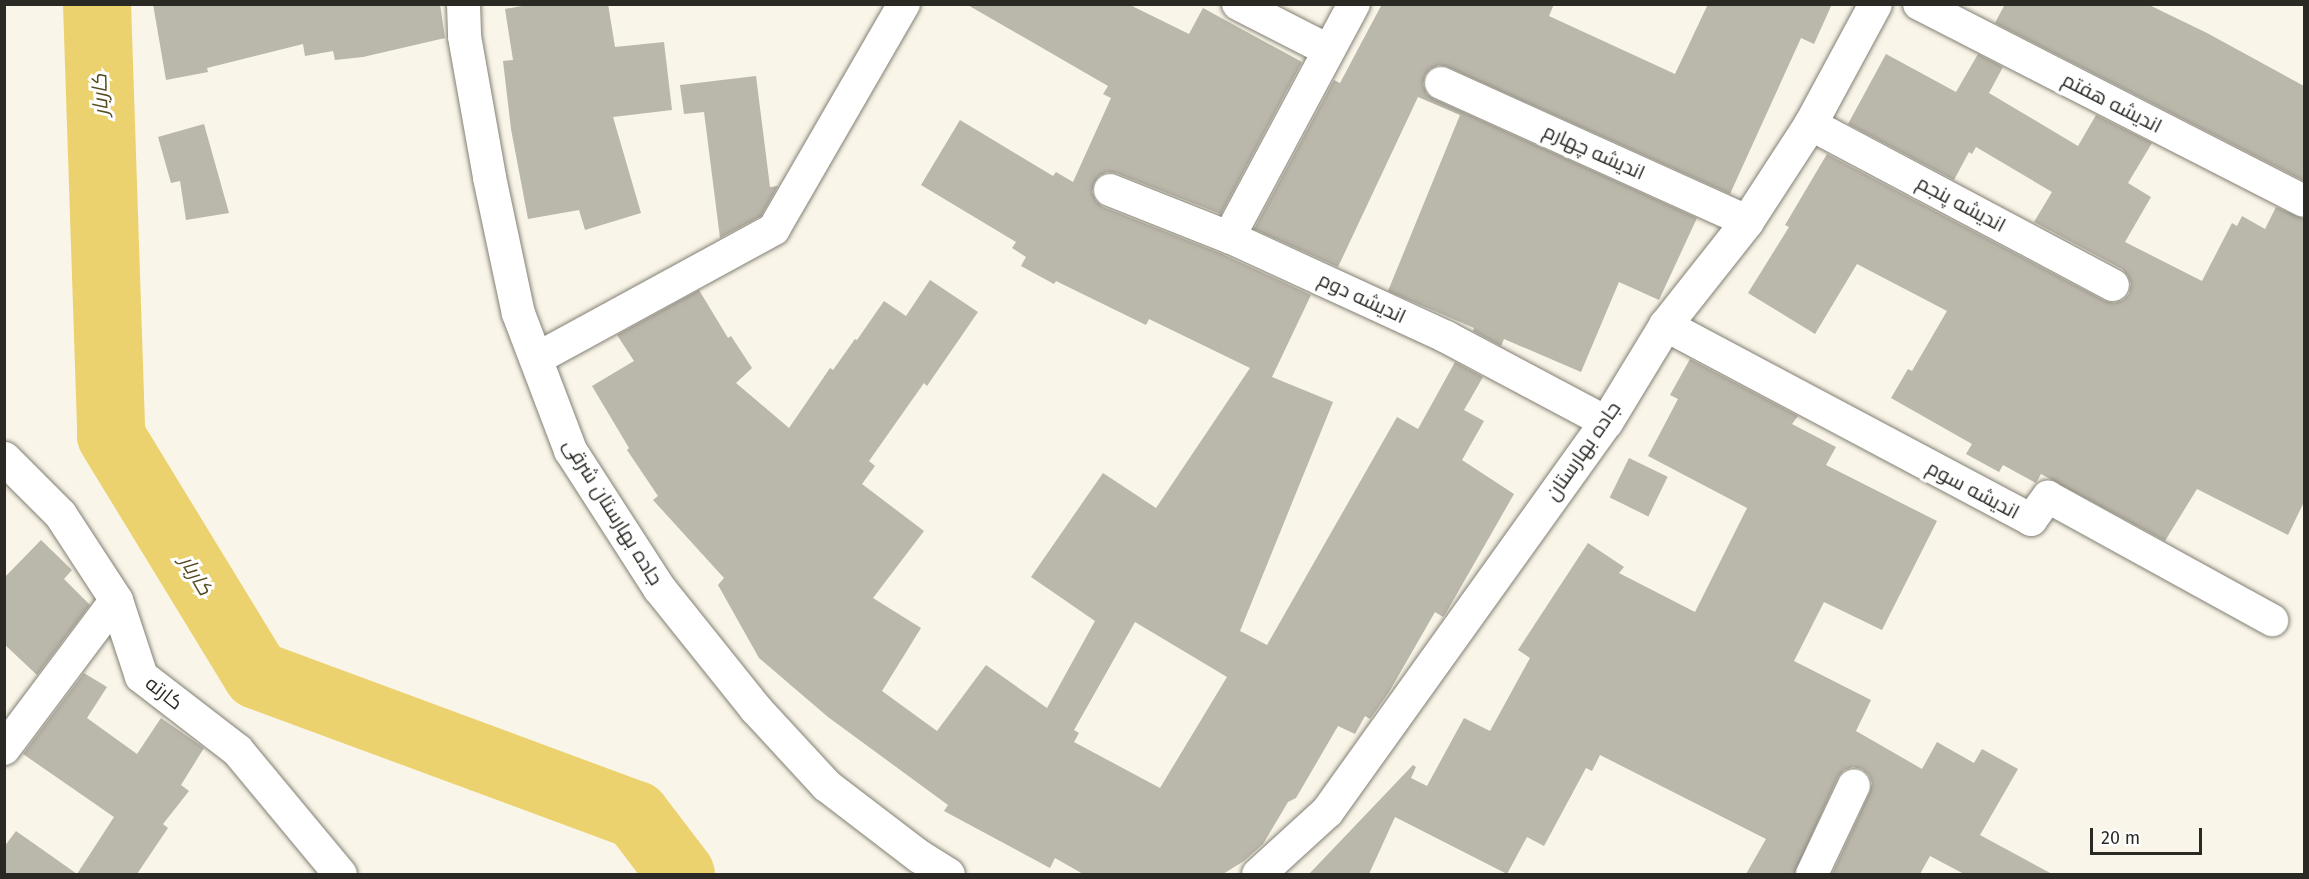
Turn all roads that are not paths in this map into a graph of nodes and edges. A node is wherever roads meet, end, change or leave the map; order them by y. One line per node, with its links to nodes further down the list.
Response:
1 (463, 4): 16 (street, جاده بهارستان شرقی)
2 (904, 4): 16 (street)
3 (1238, 4): 7 (street)
4 (1354, 4): 7 (street)
5 (1875, 4): 9 (street, جاده بهارستان)
6 (1919, 4): 11 (street, اندیشه هفتم)
7 (1328, 50): 13 (street)
8 (1441, 83): 12 (street, اندیشه چهارم)
9 (1810, 124): 12 (street, جاده بهارستان); 14 (street, اندیشه پنجم)
10 (1110, 190): 13 (street, اندیشه دوم)
11 (2304, 201)
12 (1748, 221): 15 (street, جاده بهارستان)
13 (1229, 237): 17 (street, اندیشه دوم)
14 (2113, 285)
15 (1665, 325): 17 (street, جاده بهارستان); 20 (street, اندیشه سوم)
16 (536, 359): 24 (street, جاده بهارستان شرقی)
17 (1606, 422): 25 (street, جاده بهارستان)
18 (4, 458): 19 (street, کارته)
19 (116, 600): 21 (street); 23 (street, کارته)
20 (2272, 620)
21 (4, 749)
22 (1854, 785): 26 (street)
23 (340, 874)
24 (948, 874)
25 (1258, 874)
26 (1812, 874)

